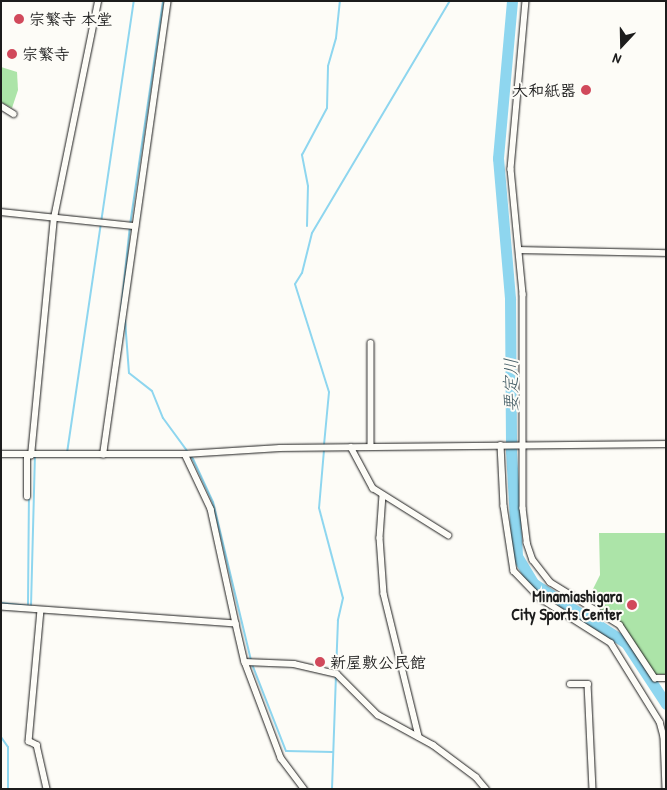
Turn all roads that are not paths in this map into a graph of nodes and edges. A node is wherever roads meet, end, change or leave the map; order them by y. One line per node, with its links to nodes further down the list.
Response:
1 (98, 1): 7 (street)
2 (168, 1): 8 (street)
3 (526, 1): 9 (street)
4 (1, 106): 5 (street)
5 (14, 114)
6 (1, 212): 7 (street)
7 (54, 218): 8 (street); 20 (street)
8 (134, 226): 19 (street)
9 (520, 250): 10 (street); 14 (street)
10 (666, 253)
11 (371, 343): 15 (street)
12 (666, 444): 14 (street)
13 (503, 445): 14 (street); 15 (street); 35 (street)
14 (520, 445): 28 (street)
15 (372, 446): 16 (street)
16 (351, 447): 17 (street); 21 (street)
17 (187, 453): 19 (street); 26 (street)
18 (1, 454): 20 (street)
19 (103, 455): 20 (street)
20 (30, 456): 22 (street)
21 (383, 496): 23 (street); 30 (street)
22 (27, 498)
23 (448, 535)
24 (1, 607): 25 (street)
25 (40, 610): 26 (street); 31 (street)
26 (236, 624): 27 (street)
27 (245, 662): 30 (street); 32 (street)
28 (666, 678)
29 (570, 684): 34 (street)
30 (419, 737): 33 (street)
31 (47, 789)
32 (304, 789)
33 (486, 789)
34 (593, 789)
35 (666, 789)

